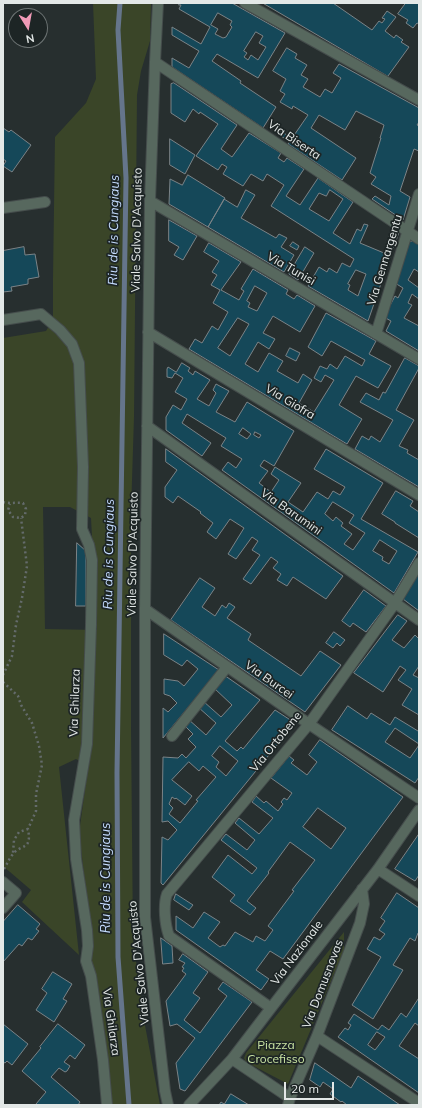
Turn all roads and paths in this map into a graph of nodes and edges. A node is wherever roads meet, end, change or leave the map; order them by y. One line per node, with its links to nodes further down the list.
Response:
1 (158, 3): 3 (street, Viale Salvo D'Acquisto)
2 (245, 3): 4 (street)
3 (155, 62): 6 (street, Viale Salvo D'Acquisto); 9 (street, Via Biserta)
4 (419, 100)
5 (419, 194): 9 (street, Via Gennargentu)
6 (150, 201): 12 (street, Viale Salvo D'Acquisto); 13 (street, Via Tunisi)
7 (45, 202): 8 (street)
8 (3, 208)
9 (407, 231): 10 (street, Via Biserta); 13 (street, Via Gennargentu)
10 (419, 239)
11 (3, 320): 46 (street, Via Ghilarza)
12 (148, 332): 15 (street, Viale Salvo D'Acquisto); 16 (street, Via Giofra)
13 (376, 334): 14 (street, Via Tunisi)
14 (419, 359)
15 (147, 426): 21 (street, Via Barumini); 22 (street, Viale Salvo D'Acquisto)
16 (419, 494)
17 (3, 502): 18 (path)
18 (10, 504): 19 (path); 19 (path)
19 (21, 518): 25 (path)
20 (419, 563): 21 (street, Via Ortobene)
21 (395, 603): 23 (street, Via Barumini); 27 (street, Via Ortobene)
22 (145, 609): 24 (street, Via Burcei); 47 (street, Viale Salvo D'Acquisto)
23 (419, 620)
24 (227, 667): 27 (street, Via Burcei); 28 (street)
25 (3, 675)
26 (3, 682): 31 (path)
27 (309, 724): 29 (street, Via Burcei); 41 (street, Via Ortobene)
28 (172, 736)
29 (419, 798)
30 (419, 810): 33 (street, Via Nazionale)
31 (28, 829): 32 (path); 32 (path)
32 (14, 853): 34 (path)
33 (378, 868): 36 (street, Via Nazionale); 37 (street)
34 (3, 871)
35 (3, 882): 38 (street)
36 (362, 889): 39 (street, Via Nazionale); 40 (street, Via Domusnovas)
37 (419, 896)
38 (3, 908)
39 (345, 912): 40 (street); 41 (street, Via Nazionale)
40 (360, 923): 42 (street, Via Domusnovas)
41 (271, 1008): 43 (street, Via Nazionale)
42 (318, 1036): 44 (street, Via Domusnovas); 45 (street)
43 (232, 1059): 44 (street, Via Domusnovas); 48 (street, Via Nazionale)
44 (289, 1101)
45 (419, 1103)
46 (107, 1105)
47 (168, 1105)
48 (189, 1105)

